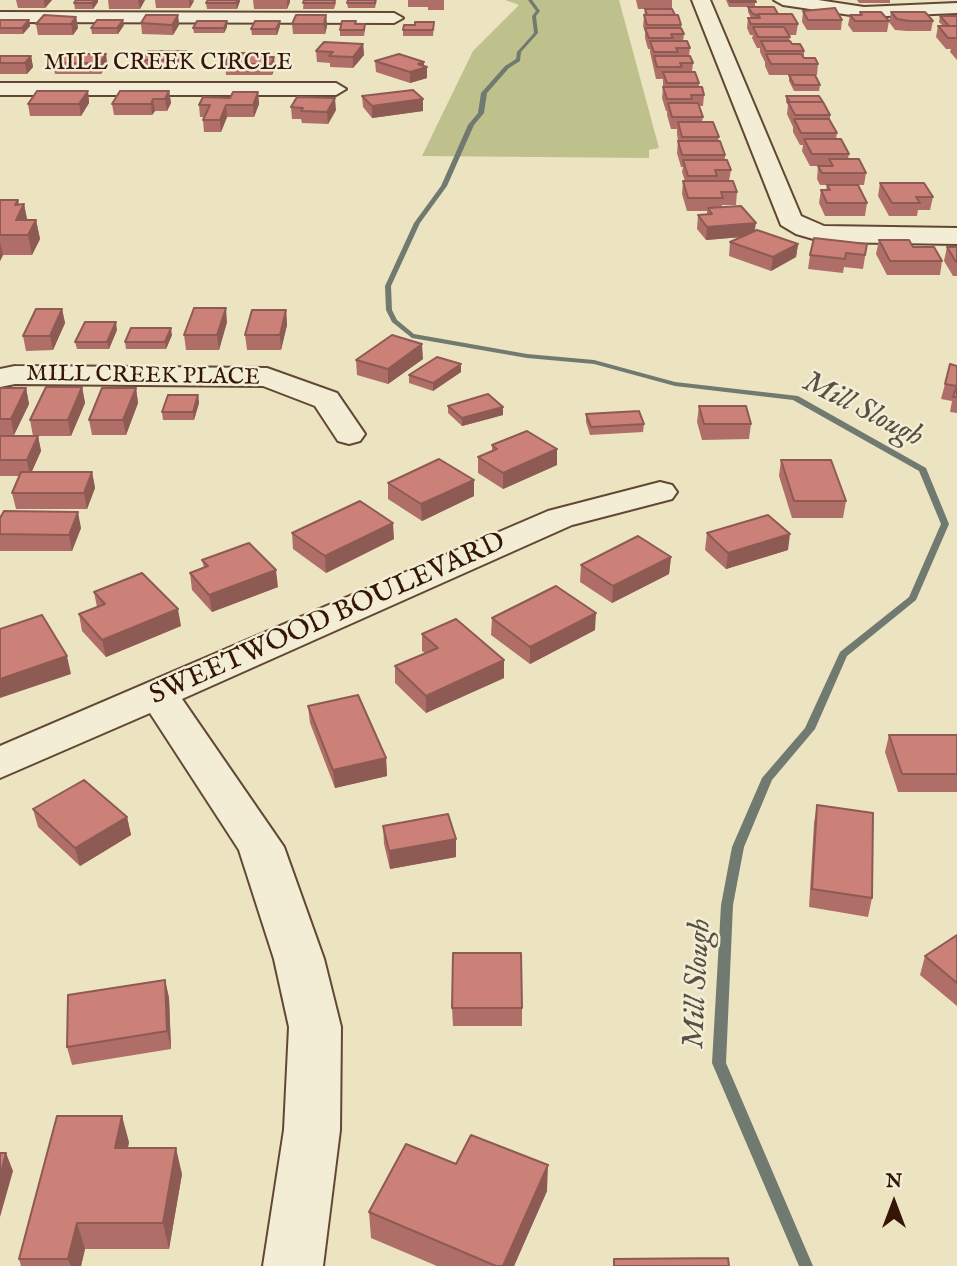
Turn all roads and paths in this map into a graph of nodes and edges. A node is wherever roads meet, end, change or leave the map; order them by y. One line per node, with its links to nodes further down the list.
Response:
1 (701, 0): 8 (street)
2 (783, 0): 3 (street)
3 (957, 8)
4 (0, 17): 5 (street)
5 (394, 18)
6 (0, 89): 7 (street, MILL CREEK CIRCLE)
7 (336, 89)
8 (957, 236)
9 (0, 378): 10 (street, MILL CREEK PLACE)
10 (349, 434)
11 (660, 492): 12 (street, SWEETWOOD BOULEVARD)
12 (158, 695): 13 (street, SWEETWOOD BOULEVARD); 14 (street)
13 (0, 763)
14 (293, 1266)

